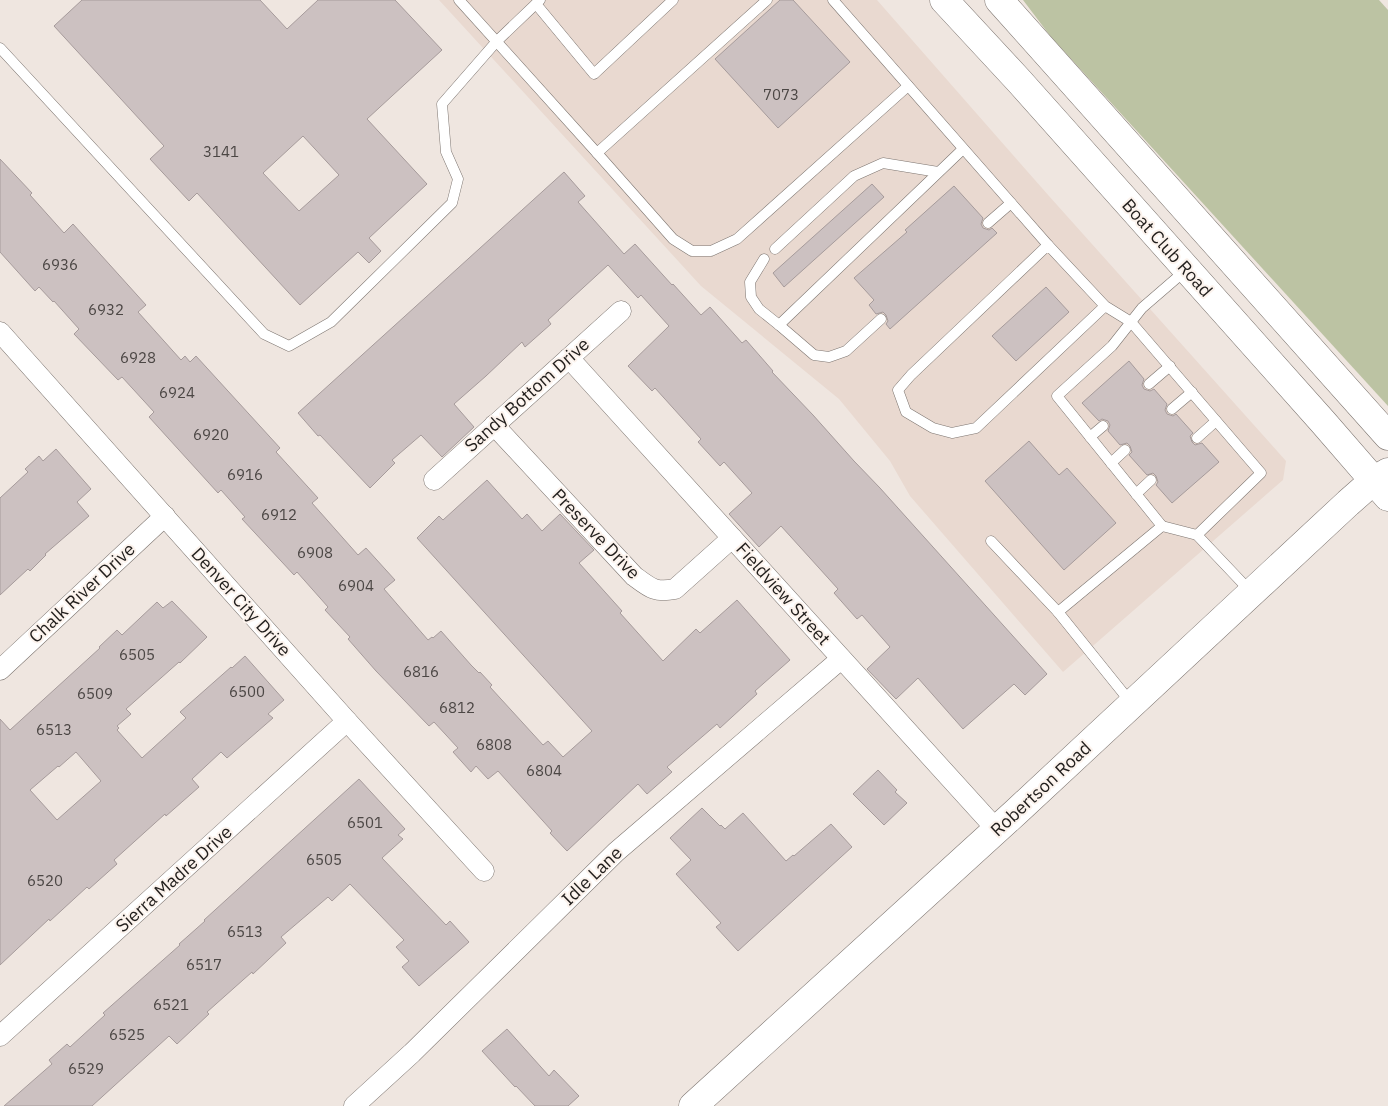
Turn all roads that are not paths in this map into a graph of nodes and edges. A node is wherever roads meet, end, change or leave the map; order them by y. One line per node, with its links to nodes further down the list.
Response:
1 (459, 0): 8 (lane)
2 (674, 0): 7 (lane)
3 (766, 0): 12 (lane)
4 (833, 0): 10 (lane)
5 (944, 0): 19 (main road, Boat Club Road)
6 (999, 0): 34 (main road)
7 (538, 2): 8 (lane)
8 (496, 41): 9 (lane); 12 (lane)
9 (0, 48)
10 (908, 86): 11 (lane); 12 (lane)
11 (963, 149): 13 (lane); 14 (lane)
12 (598, 153)
13 (938, 172): 17 (lane); 24 (lane)
14 (1011, 203): 15 (lane); 16 (lane)
15 (988, 224)
16 (1048, 245): 20 (lane); 20 (lane)
17 (776, 249)
18 (764, 259): 24 (lane)
19 (1186, 270): 23 (lane); 41 (main road, Boat Club Road)
20 (1105, 306): 23 (lane)
21 (620, 311): 26 (street, Sandy Bottom Drive)
22 (881, 319): 24 (lane)
23 (1132, 322): 27 (lane); 35 (lane)
24 (779, 325)
25 (0, 332): 43 (street, Denver City Drive)
26 (569, 358): 32 (street, Sandy Bottom Drive); 46 (street, Fieldview Street)
27 (1170, 366): 28 (lane); 29 (lane)
28 (1149, 384)
29 (1192, 392): 30 (lane); 31 (lane)
30 (1172, 409)
31 (1216, 421): 36 (lane); 45 (lane)
32 (494, 425): 39 (street, Sandy Bottom Drive); 46 (street, Preserve Drive)
33 (1103, 426): 35 (lane)
34 (1388, 436)
35 (1090, 437): 38 (lane)
36 (1197, 438)
37 (1125, 450): 38 (lane)
38 (1111, 463): 42 (lane)
39 (434, 480)
40 (1151, 480): 42 (lane)
41 (1383, 483): 48 (main road, Robertson Road)
42 (1136, 494): 44 (lane)
43 (165, 516): 51 (street, Chalk River Drive); 53 (street, Denver City Drive)
44 (1162, 526): 45 (lane); 49 (lane)
45 (1197, 535): 48 (lane)
46 (732, 538): 50 (street, Fieldview Street)
47 (991, 541): 49 (lane)
48 (1252, 593): 52 (main road, Robertson Road)
49 (1058, 612): 52 (lane)
50 (841, 659): 54 (street, Fieldview Street); 57 (street, Idle Lane)
51 (0, 670)
52 (1132, 704): 54 (main road, Robertson Road)
53 (347, 721): 55 (street, Denver City Drive); 56 (street, Sierra Madre Drive)
54 (997, 830): 58 (main road, Robertson Road)
55 (484, 871)
56 (0, 1036)
57 (354, 1106)
58 (693, 1106)

